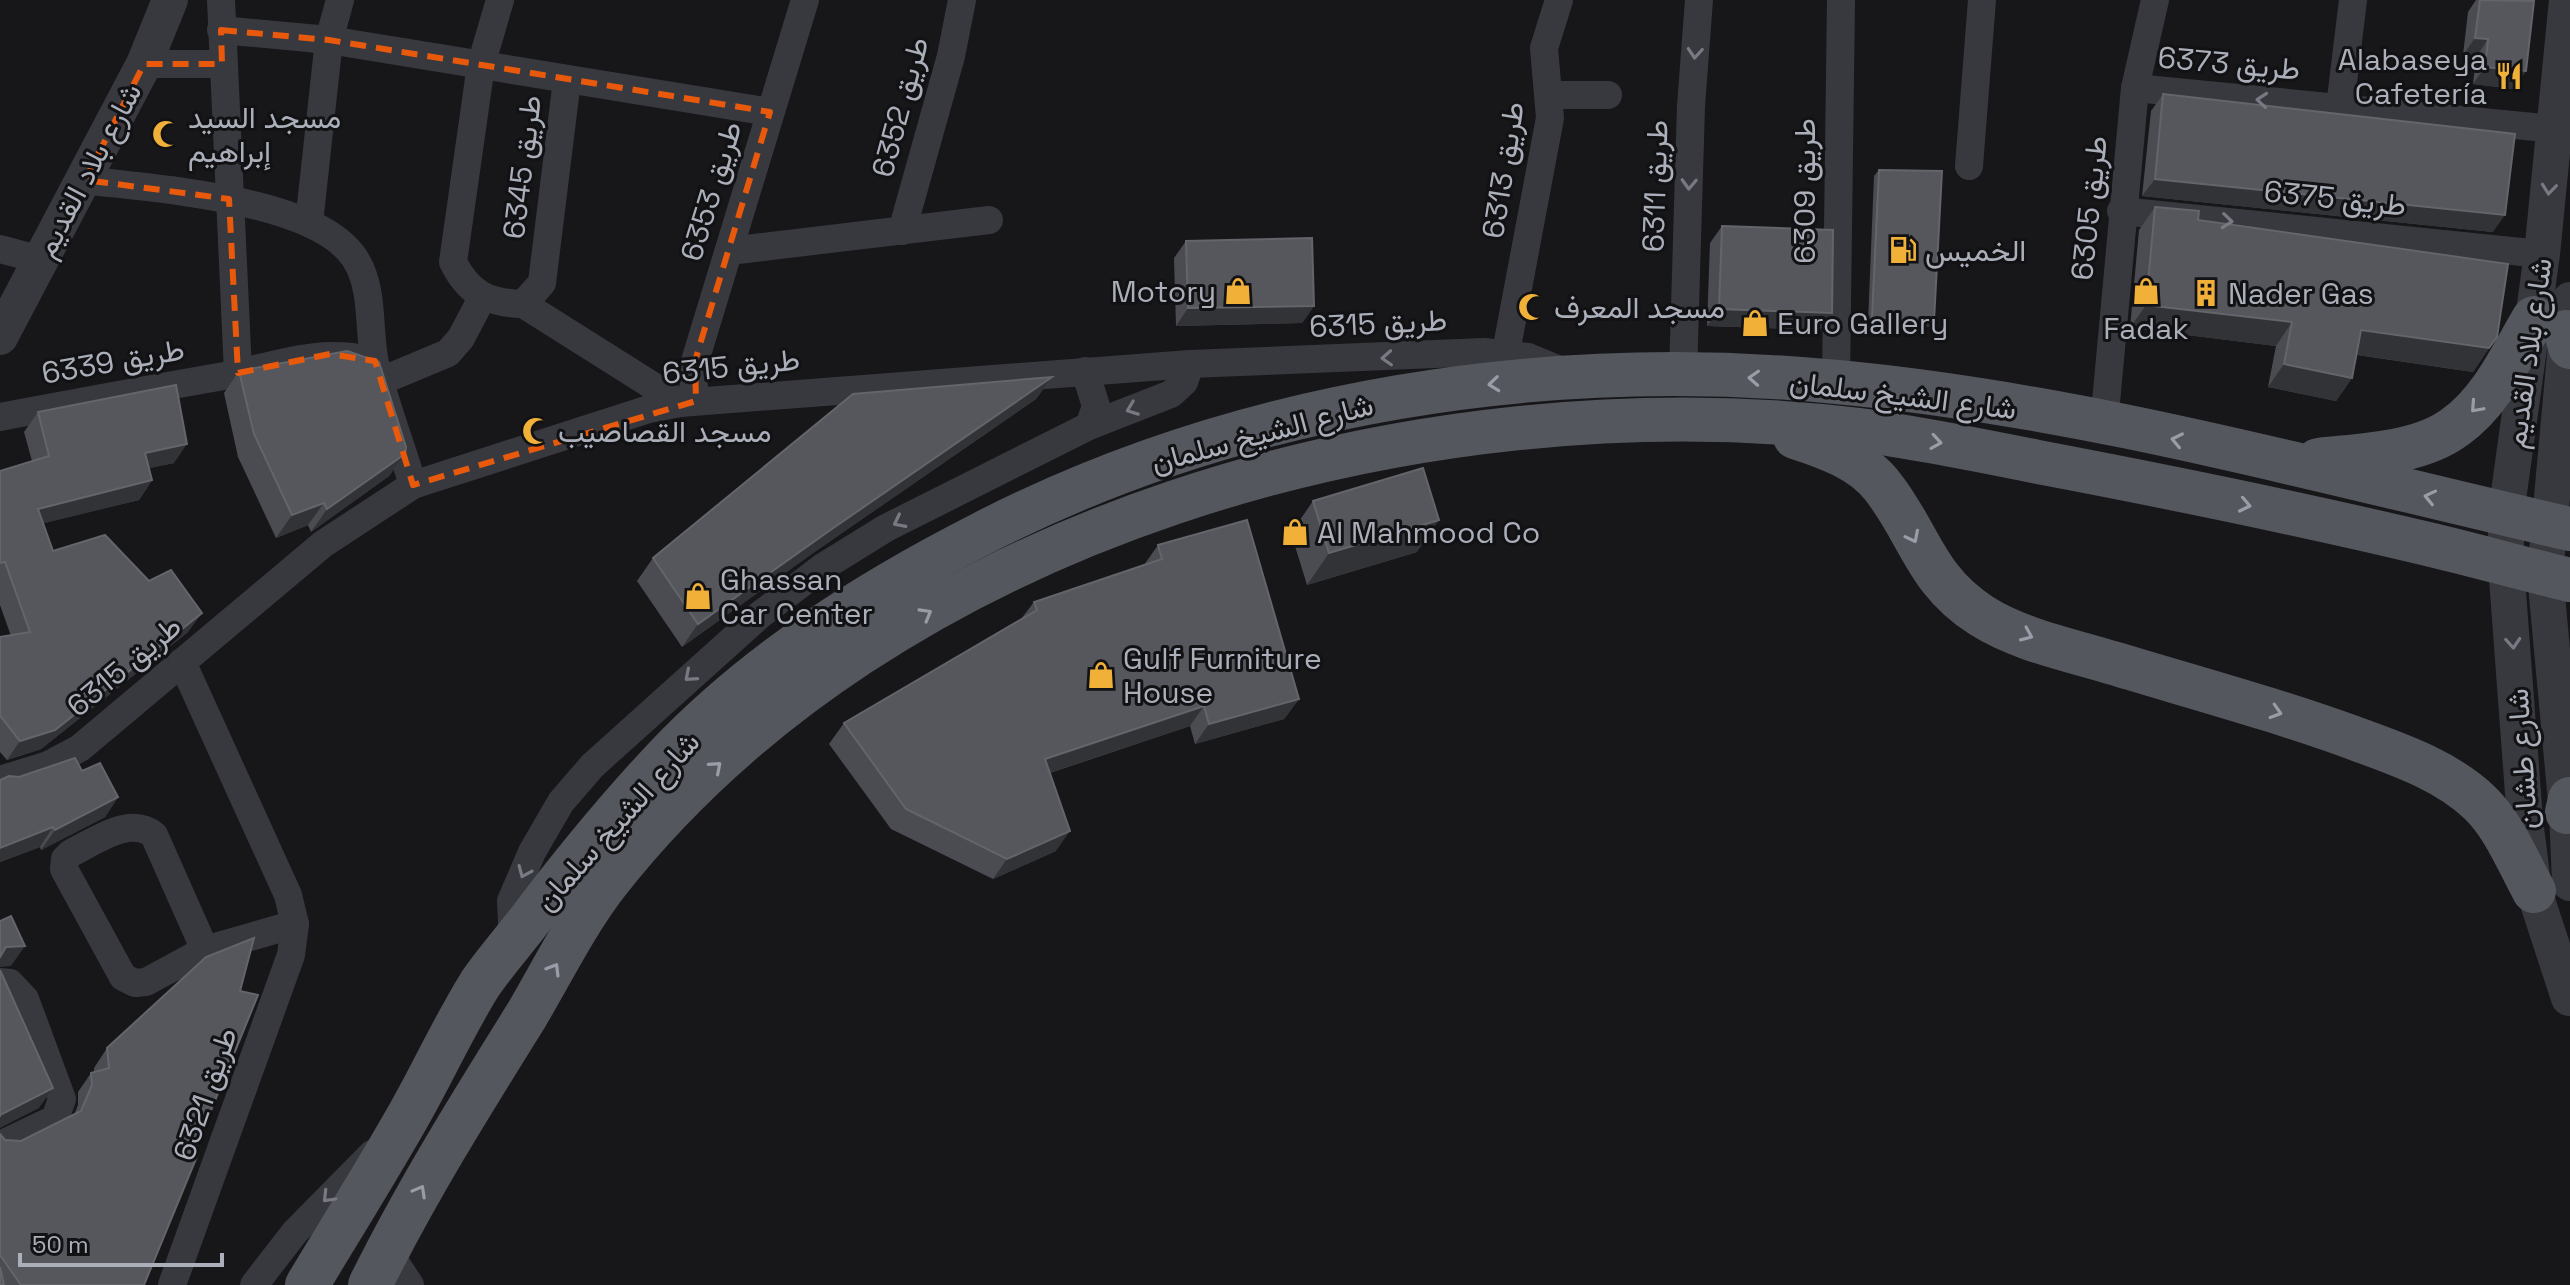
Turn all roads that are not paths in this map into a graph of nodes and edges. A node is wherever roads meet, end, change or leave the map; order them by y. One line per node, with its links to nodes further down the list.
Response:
1 (170, 0): 16 (street, شارع بلاد القديم)
2 (221, 0): 14 (street)
3 (340, 0): 15 (street)
4 (500, 0): 18 (street)
5 (962, 0): 32 (street, طريق 6352)
6 (1559, 0): 21 (street, طريق 6313)
7 (1699, 0): 46 (street, طريق 6311, one-way to 46)
8 (1841, 0): 48 (street, طريق 6309)
9 (1982, 0): 26 (street)
10 (2155, 0): 20 (street, طريق 6305)
11 (2353, 0): 23 (street)
12 (2567, 0): 25 (street, شارع بلاد القديم)
13 (801, 1): 24 (street, طريق 6353)
14 (221, 30): 15 (street); 17 (street)
15 (329, 40): 18 (street); 31 (street)
16 (144, 64): 17 (street); 27 (street, شارع بلاد القديم)
17 (222, 64): 28 (street)
18 (481, 65): 19 (street); 37 (street)
19 (567, 80): 24 (street); 38 (street, طريق 6345)
20 (2135, 88): 23 (street, طريق 6373, one-way to 20); 29 (street, طريق 6305)
21 (1550, 95): 22 (street); 41 (street, طريق 6313)
22 (1608, 95)
23 (2340, 107): 25 (street, طريق 6373)
24 (770, 112): 34 (street, طريق 6353)
25 (2555, 129): 35 (street, شارع بلاد القديم, one-way to 35)
26 (1969, 166)
27 (85, 180): 28 (street); 36 (street, شارع بلاد القديم)
28 (229, 199): 31 (street); 45 (street)
29 (2121, 211): 35 (street, طريق 6375, one-way to 35); 52 (street, طريق 6305)
30 (989, 220): 32 (street)
31 (309, 223): 43 (street)
32 (902, 231): 34 (street)
33 (0, 249): 36 (street)
34 (729, 251): 49 (street, طريق 6353)
35 (2542, 254): 39 (street, شارع بلاد القديم)
36 (41, 260): 40 (street, شارع بلاد القديم)
37 (482, 298): 38 (street); 43 (street)
38 (523, 304): 49 (street)
39 (2560, 325): 54 (main road, one-way to 54); 56 (street, شارع بلاد القديم); 57 (street, شارع بلاد القديم)
40 (0, 337)
41 (1506, 352): 42 (street, طريق 6315, one-way to 42); 47 (street, طريق 6315)
42 (1190, 364): 44 (street, طريق 6315); 53 (street, one-way to 53)
43 (378, 371): 45 (street, طريق 6339); 55 (street)
44 (1085, 371): 49 (street, طريق 6315); 53 (street)
45 (238, 373): 50 (street, طريق 6339)
46 (1683, 374): 47 (main road, شارع الشيخ سلمان); 48 (main road, شارع الشيخ سلمان, one-way to 46)
47 (1573, 376): 65 (main road, شارع الشيخ سلمان, one-way to 65)
48 (1836, 381): 52 (main road, شارع الشيخ سلمان)
49 (688, 402): 55 (street, طريق 6315)
50 (0, 417)
51 (1741, 420): 58 (main road, شارع الشيخ سلمان, one-way to 58); 62 (main road, one-way to 62); 72 (main road, شارع الشيخ سلمان, one-way to 51)
52 (2104, 424): 54 (main road, شارع الشيخ سلمان, one-way to 52)
53 (1089, 426): 65 (street, one-way to 65)
54 (2289, 464): 56 (main road, شارع الشيخ سلمان, one-way to 54)
55 (413, 485): 59 (street, طريق 6315)
56 (2506, 514): 57 (main road, شارع الشيخ سلمان); 58 (street, شارع طشان)
57 (2559, 527): 58 (street, شارع طشان)
58 (2540, 573): 61 (street, شارع طشان); 62 (street, شارع طشان, one-way to 62)
59 (182, 662): 60 (street, طريق 6315); 63 (street, طريق 6321)
60 (0, 780)
61 (2569, 805): 62 (street, شارع طشان)
62 (2552, 887): 68 (street, شارع طشان)
63 (295, 924): 66 (street); 73 (street, طريق 6321)
64 (2570, 935): 68 (street, شارع طشان)
65 (513, 942): 70 (main road, شارع الشيخ سلمان)
66 (205, 950): 66 (street)
67 (0, 982): 71 (street)
68 (2569, 998): 69 (street, شارع طشان)
69 (2570, 1005)
70 (404, 1123): 74 (street, one-way to 74); 75 (main road, شارع الشيخ سلمان)
71 (0, 1145)
72 (389, 1273)
73 (172, 1285)
74 (254, 1285)
75 (307, 1285)

